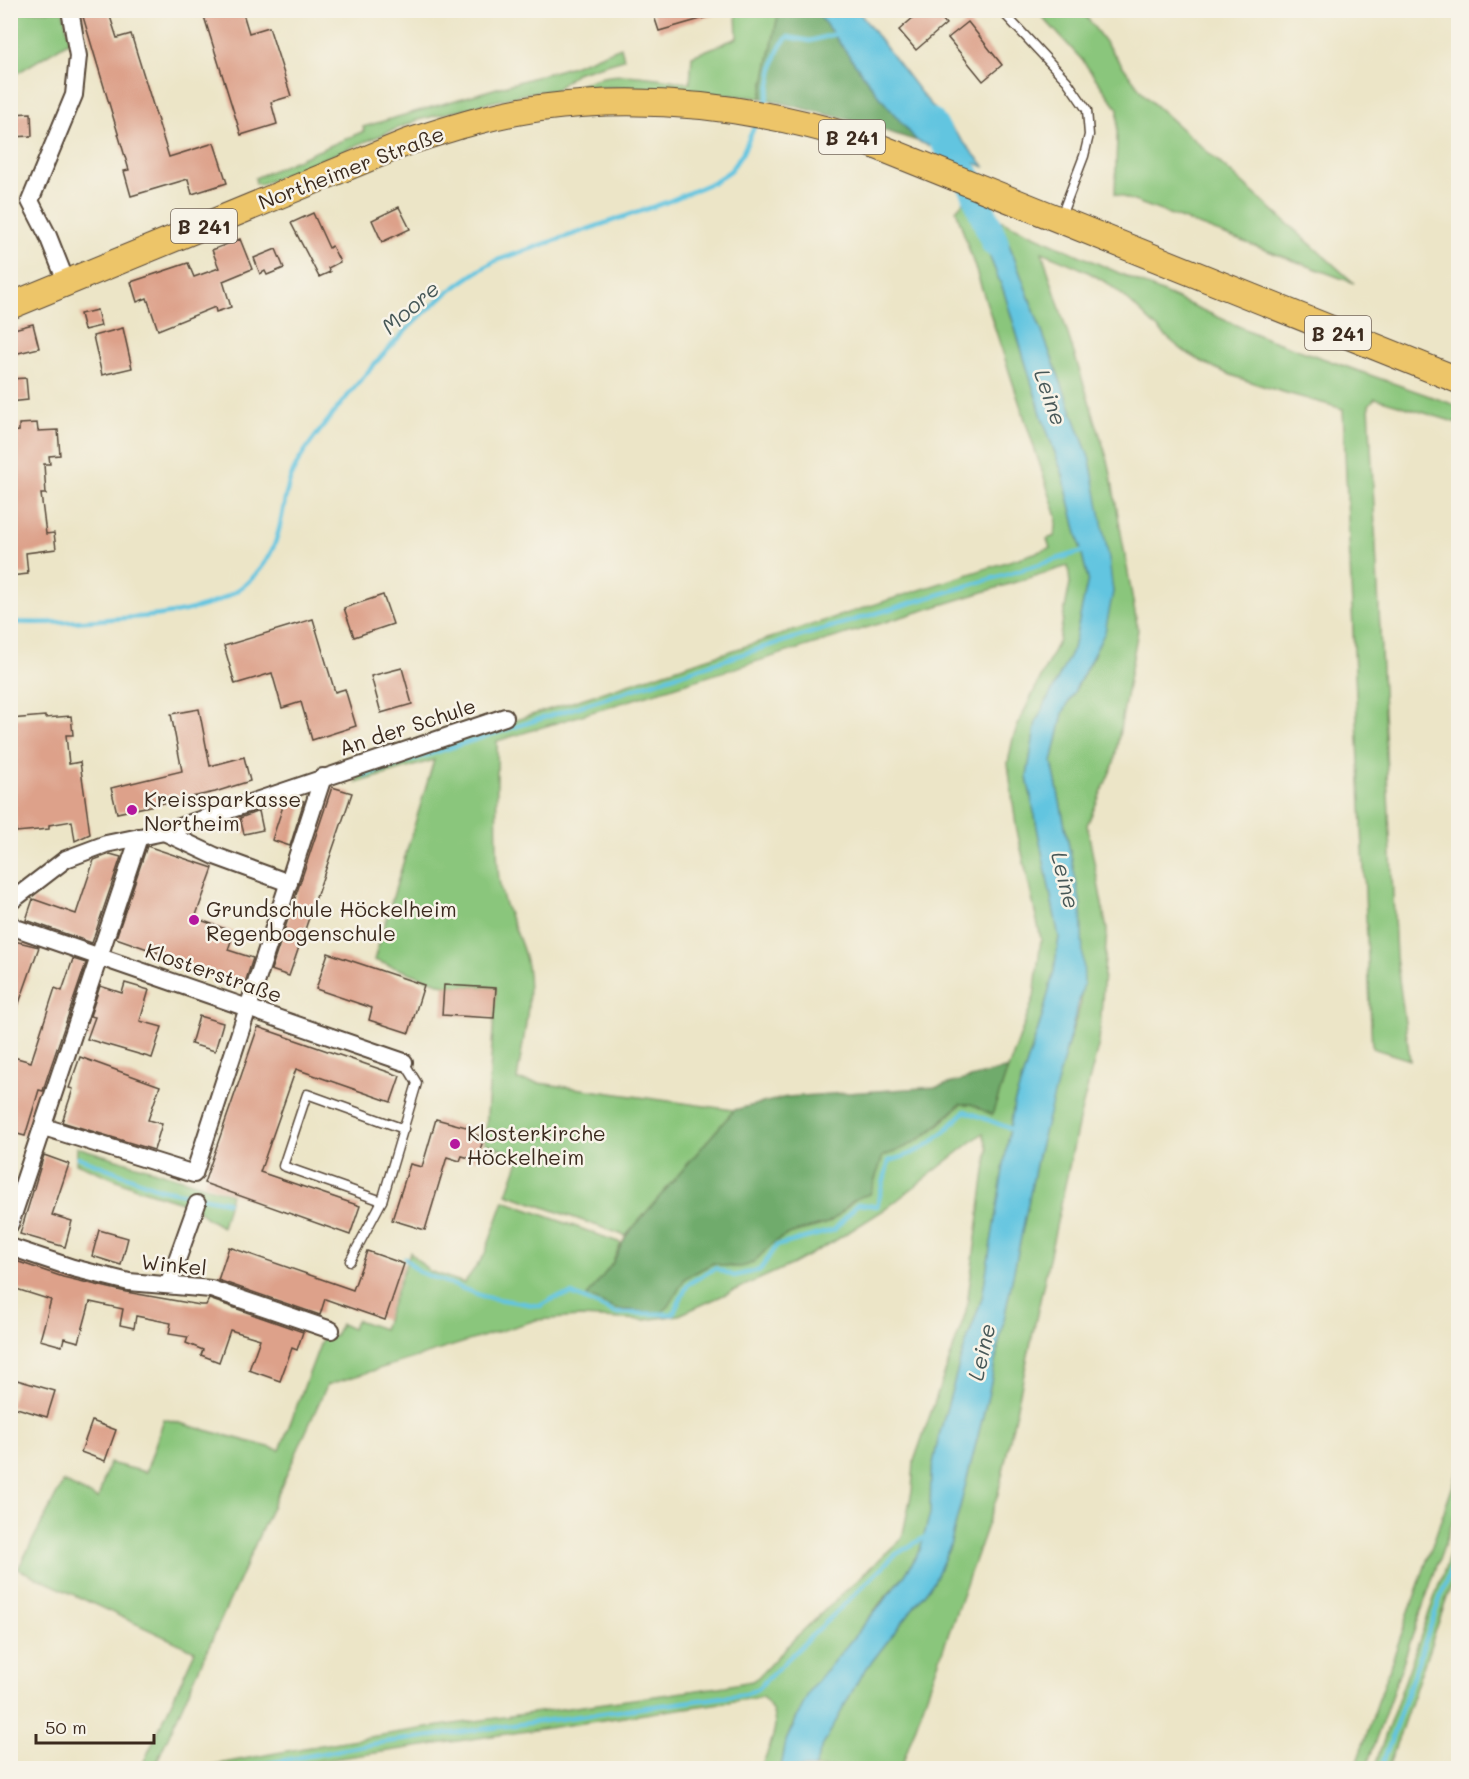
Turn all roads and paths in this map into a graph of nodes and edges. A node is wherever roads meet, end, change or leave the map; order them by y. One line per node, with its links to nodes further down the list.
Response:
1 (70, 10): 4 (street)
2 (1001, 10): 3 (lane)
3 (1060, 219): 4 (main road, Northeimer Straße / B 241); 6 (main road, B 241)
4 (67, 284): 5 (main road, Northeimer Straße / B 241)
5 (10, 306)
6 (1458, 380)
7 (505, 717): 8 (street, An der Schule)
8 (323, 777): 9 (street, An der Schule); 11 (street, An der Schule)
9 (164, 832): 10 (street, An der Schule); 11 (street)
10 (139, 837): 12 (street, An der Schule); 14 (street)
11 (289, 883): 15 (street, An der Schule)
12 (10, 902)
13 (10, 924): 14 (street, Klosterstraße)
14 (100, 957): 15 (street, Klosterstraße); 17 (street)
15 (248, 1008): 16 (street, Klosterstraße); 17 (street, An der Schule)
16 (404, 1062): 18 (lane)
17 (44, 1127): 21 (street)
18 (404, 1128): 19 (lane); 19 (lane)
19 (382, 1200): 23 (lane)
20 (197, 1204): 24 (street)
21 (10, 1224)
22 (10, 1247): 24 (street, Winkel)
23 (350, 1261)
24 (168, 1285): 25 (street, Winkel)
25 (331, 1330)

